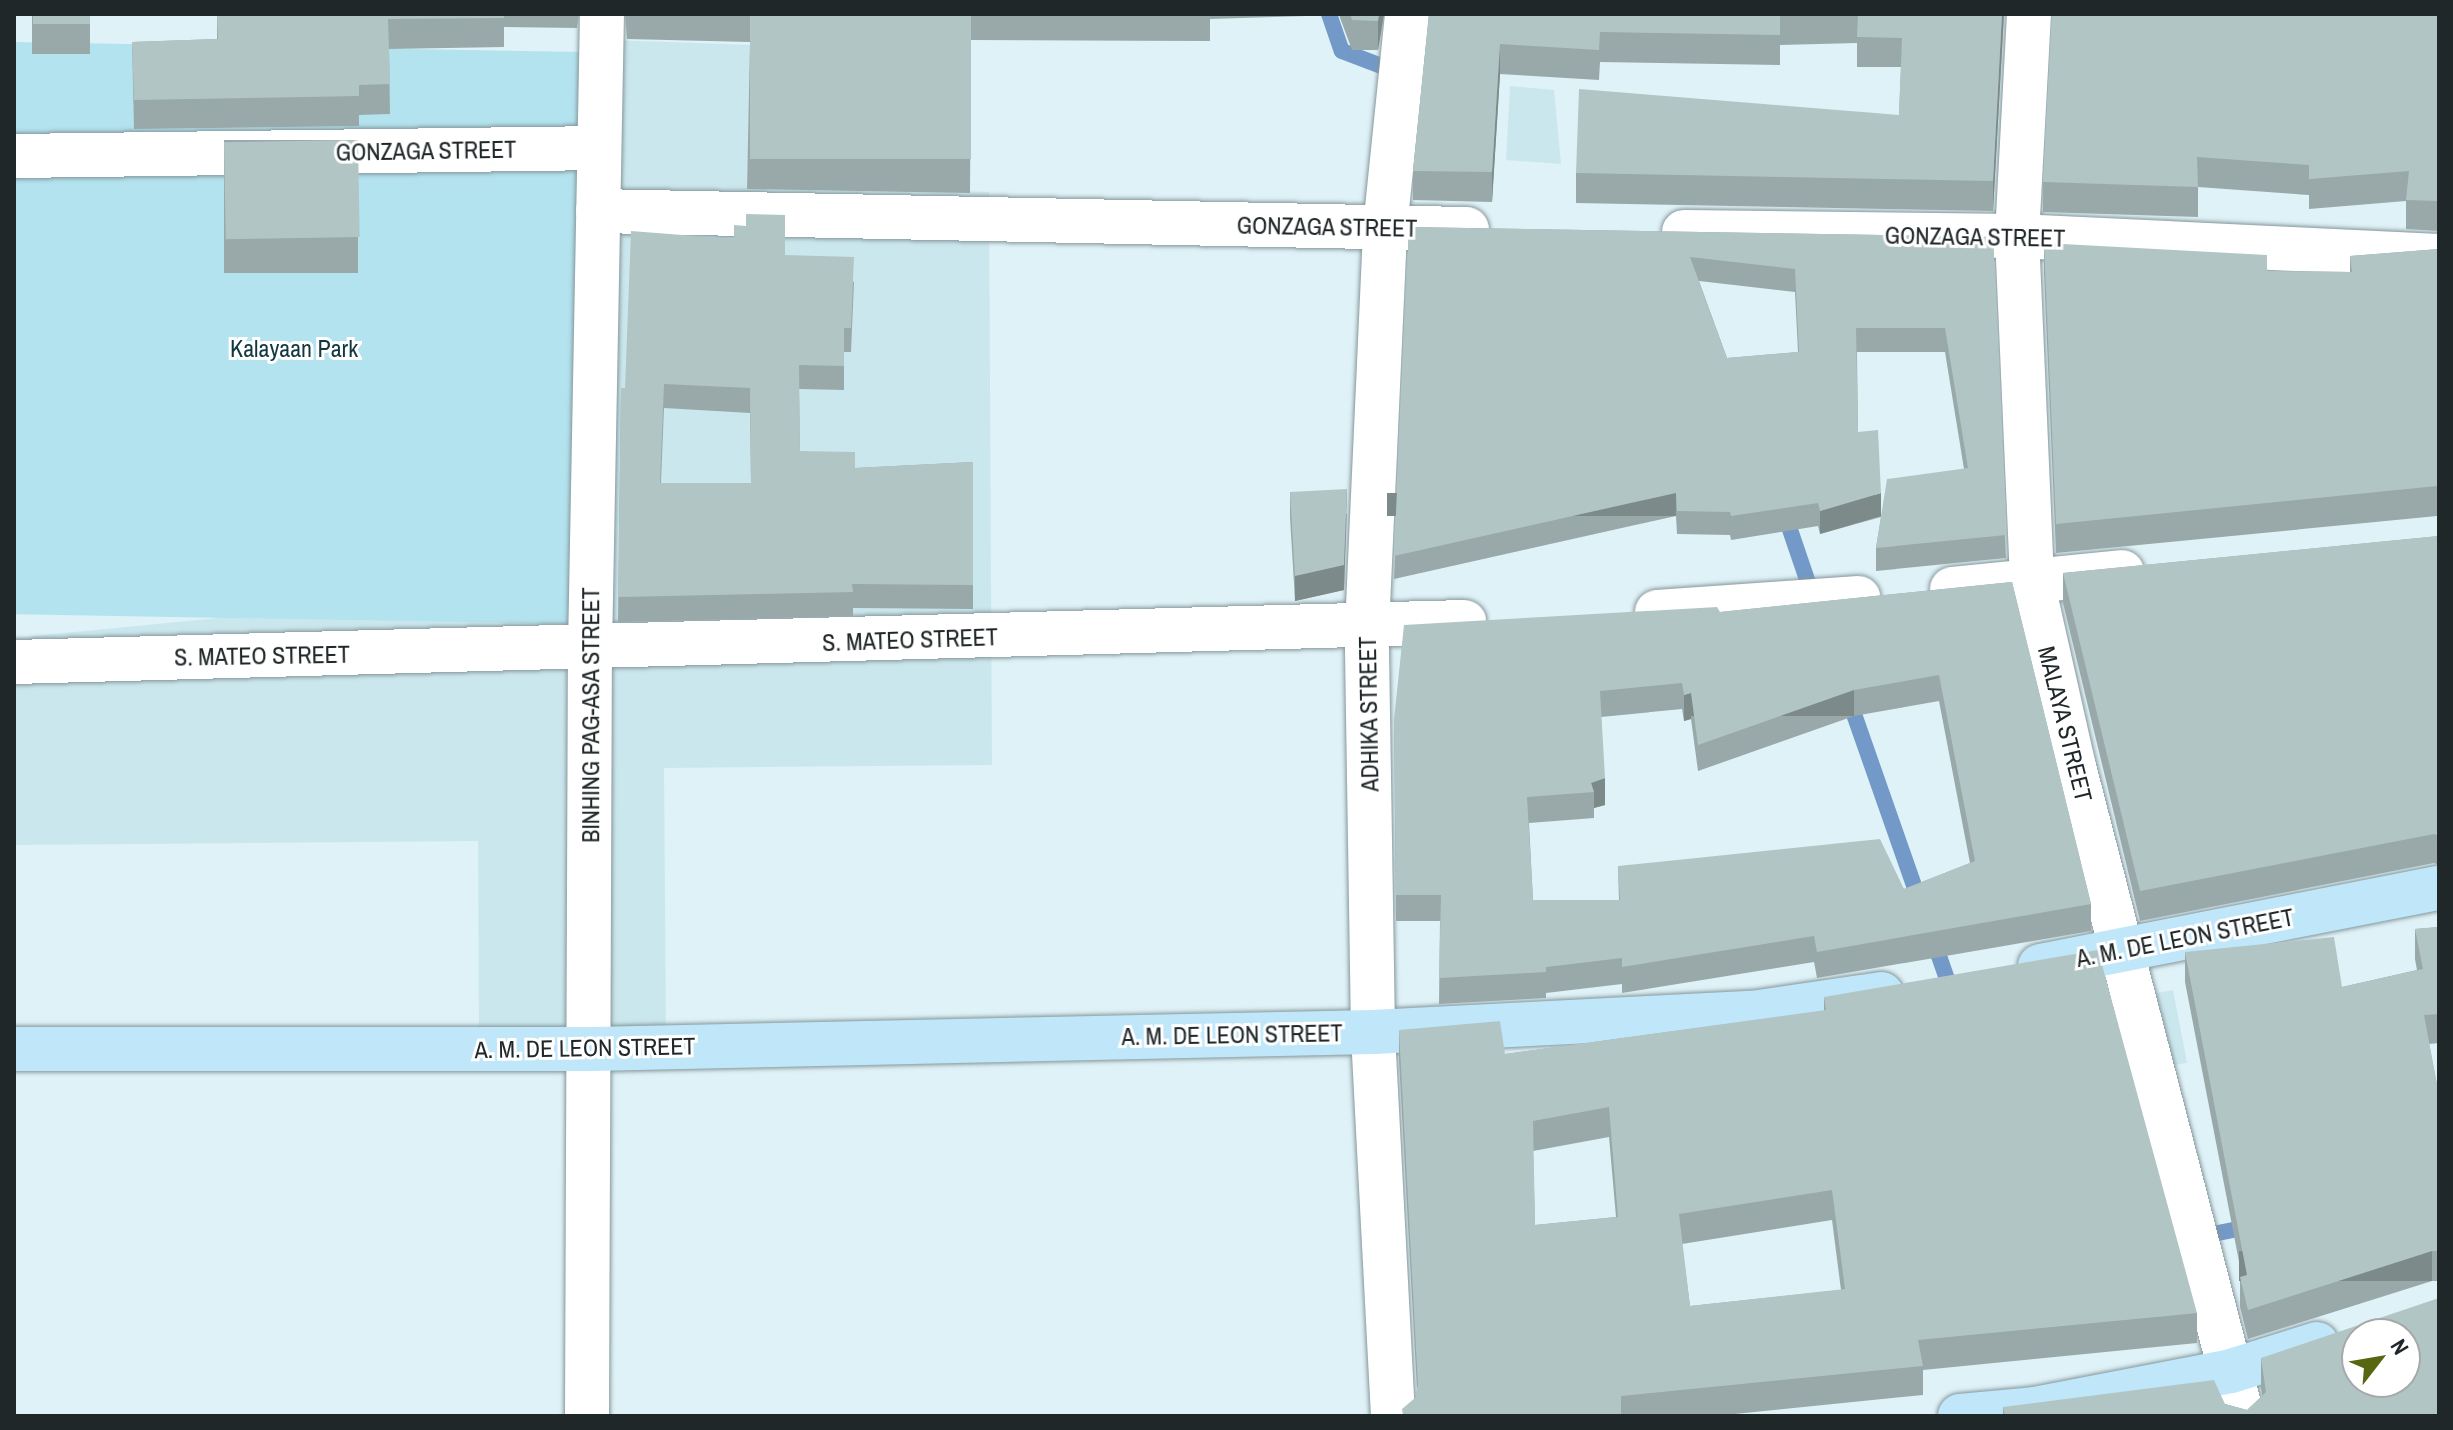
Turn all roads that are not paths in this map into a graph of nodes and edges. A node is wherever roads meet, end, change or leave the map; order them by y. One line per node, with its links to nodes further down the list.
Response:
1 (602, 14): 4 (street, BINHING PAG-ASA STREET)
2 (1407, 14): 7 (street, ADHIKA STREET)
3 (2029, 14): 10 (street, MALAYA STREET)
4 (599, 148): 5 (street, GONZAGA STREET); 6 (street, BINHING PAG-ASA STREET)
5 (14, 156)
6 (598, 211): 7 (street, GONZAGA STREET); 17 (street, BINHING PAG-ASA STREET)
7 (1385, 228): 8 (street, GONZAGA STREET); 16 (street, ADHIKA STREET)
8 (1511, 230)
9 (1638, 231): 10 (street, GONZAGA STREET)
10 (2017, 236): 11 (street, GONZAGA STREET); 13 (street, MALAYA STREET)
11 (2439, 256)
12 (2157, 569): 13 (street)
13 (2032, 581): 14 (street); 20 (street, MALAYA STREET)
14 (1618, 614)
15 (1508, 620): 16 (street, S. MATEO STREET)
16 (1367, 628): 17 (street, S. MATEO STREET); 23 (street, ADHIKA STREET)
17 (590, 649): 18 (street, S. MATEO STREET); 25 (street, BINHING PAG-ASA STREET)
18 (14, 662)
19 (2439, 888): 20 (street, A. M. DE LEON STREET)
20 (2124, 950): 21 (street, A. M. DE LEON STREET); 27 (street, MALAYA STREET)
21 (1993, 975)
22 (1928, 987): 23 (street, A. M. DE LEON STREET)
23 (1373, 1032): 25 (street, A. M. DE LEON STREET); 29 (street, ADHIKA STREET)
24 (14, 1049): 25 (street, A. M. DE LEON STREET)
25 (592, 1049): 28 (street, BINHING PAG-ASA STREET)
26 (2341, 1336): 27 (street)
27 (2231, 1371): 30 (street); 31 (street, MALAYA STREET)
28 (587, 1416)
29 (1393, 1416)
30 (1960, 1416)
31 (2242, 1416)

